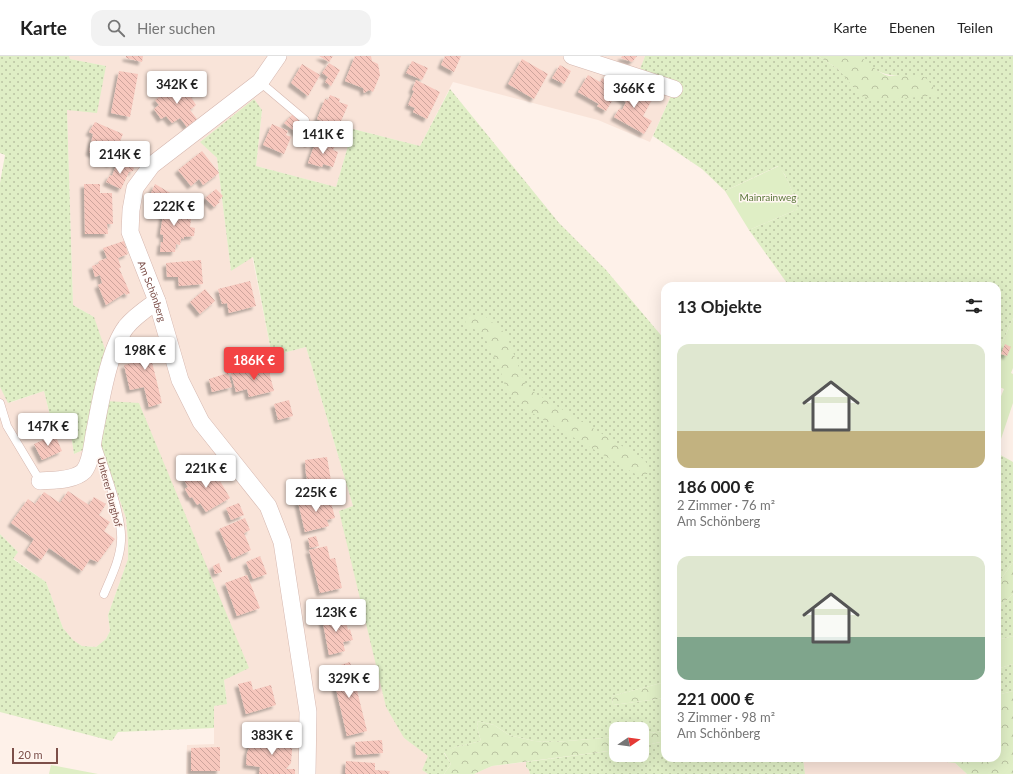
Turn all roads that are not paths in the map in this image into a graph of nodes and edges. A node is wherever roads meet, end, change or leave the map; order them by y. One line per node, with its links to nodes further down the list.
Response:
1 (278, 56): 3 (street, Am Schönberg)
2 (572, 56): 4 (street)
3 (260, 82): 5 (lane); 6 (street, Am Schönberg)
4 (674, 89)
5 (304, 143)
6 (157, 301): 8 (street); 11 (street, Am Schönberg)
7 (0, 403): 9 (lane)
8 (94, 435): 9 (street); 10 (lane, Unterer Burghof)
9 (40, 481)
10 (104, 594)
11 (307, 774)

